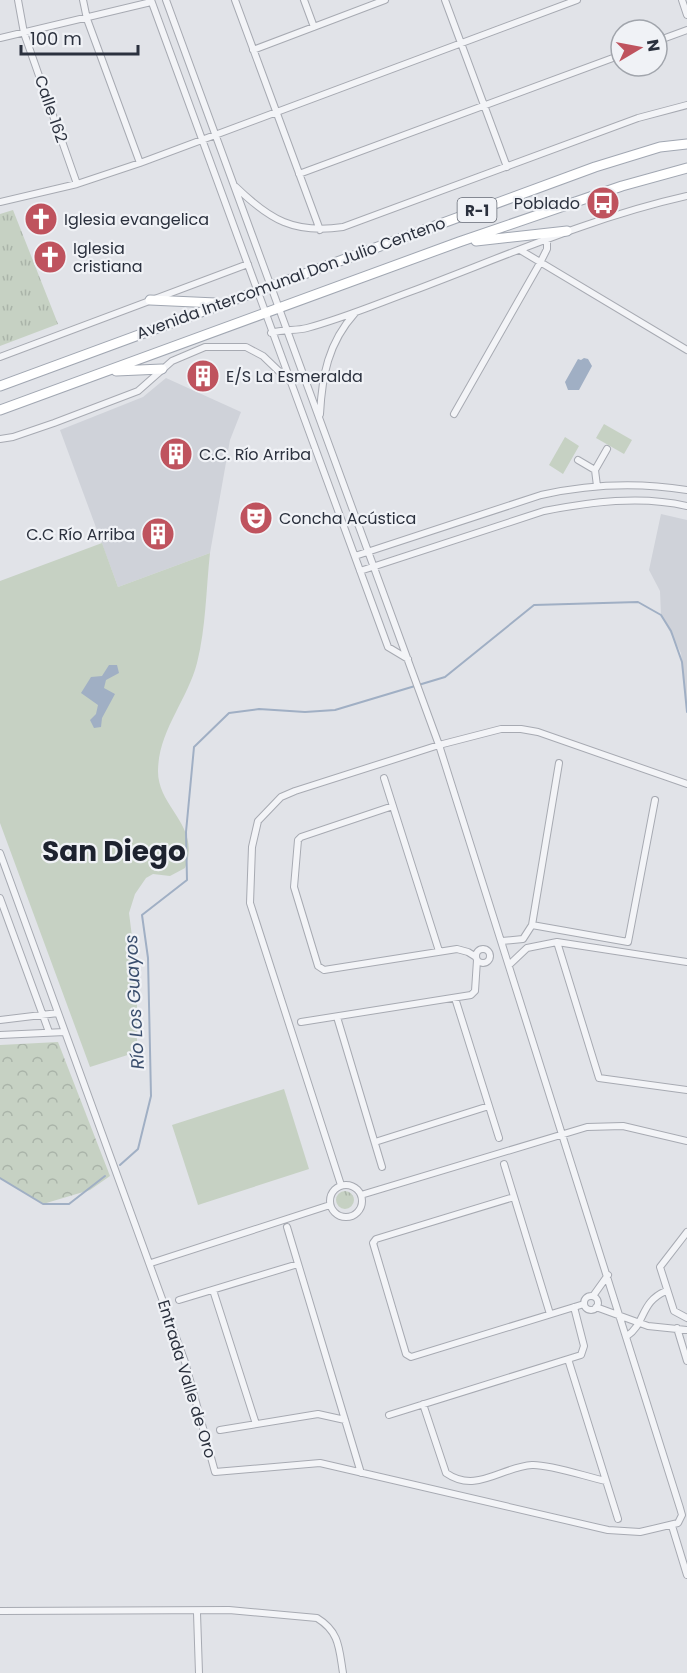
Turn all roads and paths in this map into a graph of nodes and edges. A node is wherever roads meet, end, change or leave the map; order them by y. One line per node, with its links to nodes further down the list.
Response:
1 (18, 0): 16 (street, Calle 162)
2 (83, 0): 13 (street)
3 (166, 0): 25 (street)
4 (235, 0): 20 (street)
5 (304, 0): 14 (street)
6 (385, 0): 11 (street)
7 (446, 0): 19 (street)
8 (577, 0): 19 (street)
9 (682, 0): 12 (street)
10 (151, 1): 13 (street); 26 (street)
11 (373, 2): 14 (street)
12 (687, 15)
13 (87, 19): 16 (street); 28 (street)
14 (314, 27): 20 (street)
15 (687, 30): 17 (street)
16 (24, 33): 18 (street); 32 (street, Calle 162)
17 (669, 37)
18 (0, 38)
19 (461, 44): 23 (street); 24 (street)
20 (253, 50): 24 (street)
21 (609, 59): 23 (street)
22 (687, 105): 29 (street, Avenida Intercomunal Don Julio Centeno)
23 (484, 106): 29 (street); 31 (street)
24 (276, 113): 25 (street); 31 (street)
25 (215, 135): 26 (street); 33 (street)
26 (202, 140): 28 (street); 42 (street)
27 (687, 144): 43 (main road, Avenida Intercomunal Don Julio Centeno / R-1)
28 (140, 163): 32 (street)
29 (507, 167): 36 (street, Avenida Intercomunal Don Julio Centeno)
30 (687, 168): 39 (main road, Avenida Intercomunal Don Julio Centeno / R-1)
31 (299, 174): 36 (street)
32 (77, 184): 35 (street)
33 (234, 185): 36 (street, Avenida Intercomunal Don Julio Centeno); 43 (street)
34 (687, 196): 37 (street)
35 (0, 202)
36 (320, 230)
37 (567, 231): 38 (street); 39 (main road)
38 (547, 240): 40 (street); 41 (street)
39 (459, 243): 47 (main road, Avenida Intercomunal Don Julio Centeno / R-1)
40 (520, 250): 41 (street); 49 (street)
41 (540, 263): 52 (street); 59 (street)
42 (248, 264): 44 (street); 45 (street, Avenida Intercomunal Don Julio Centeno)
43 (270, 286): 44 (main road, Avenida Intercomunal Don Julio Centeno / R-1); 47 (street)
44 (258, 290): 46 (main road, Avenida Intercomunal Don Julio Centeno / R-1); 48 (street)
45 (150, 300): 46 (main road); 53 (street, Avenida Intercomunal Don Julio Centeno)
46 (222, 303): 57 (main road, Avenida Intercomunal Don Julio Centeno / R-1)
47 (279, 306): 48 (main road, Avenida Intercomunal Don Julio Centeno / R-1); 50 (street)
48 (264, 312): 51 (street); 55 (main road, Avenida Intercomunal Don Julio Centeno / R-1)
49 (356, 312): 50 (street); 60 (street)
50 (287, 328): 51 (street); 60 (street)
51 (271, 333): 56 (street)
52 (687, 350)
53 (0, 357)
54 (162, 369): 55 (main road); 56 (street); 61 (street)
55 (104, 372): 58 (main road, Avenida Intercomunal Don Julio Centeno / R-1)
56 (290, 381): 69 (street)
57 (0, 386)
58 (0, 410)
59 (454, 414)
60 (319, 418): 68 (street)
61 (0, 439)
62 (607, 449): 64 (street)
63 (578, 460): 64 (street)
64 (595, 470): 65 (street)
65 (597, 486): 66 (street); 68 (street)
66 (687, 490)
67 (687, 506): 70 (street)
68 (368, 552): 69 (street); 70 (street)
69 (355, 556): 71 (street)
70 (374, 566): 71 (street); 72 (street)
71 (360, 571): 72 (street)
72 (408, 659): 73 (street)
73 (439, 745): 76 (street); 83 (street); 109 (street)
74 (559, 763): 81 (street)
75 (384, 778): 78 (street)
76 (687, 784)
77 (655, 801): 81 (street)
78 (393, 806): 87 (street); 87 (street)
79 (0, 853): 93 (street, Entrada Valle de Oro)
80 (0, 898): 94 (street)
81 (532, 925): 82 (street)
82 (523, 939): 83 (street); 85 (street)
83 (502, 941): 86 (street)
84 (557, 942): 85 (street); 90 (street); 101 (street)
85 (527, 948): 91 (street)
86 (504, 949): 88 (street); 91 (street)
87 (439, 951): 89 (street)
88 (490, 954): 89 (street); 89 (street)
89 (476, 959): 92 (street)
90 (687, 962)
91 (509, 965): 103 (street)
92 (455, 998): 95 (street); 102 (street)
93 (58, 1013): 94 (street); 99 (street, Entrada Valle de Oro)
94 (43, 1016): 96 (street); 98 (street)
95 (337, 1017): 97 (street); 106 (street)
96 (0, 1020)
97 (301, 1022)
98 (49, 1032): 99 (street); 100 (street)
99 (65, 1032): 115 (street, Entrada Valle de Oro)
100 (0, 1035)
101 (687, 1090)
102 (489, 1106): 104 (street); 106 (street)
103 (563, 1133): 105 (street); 110 (street); 117 (street)
104 (499, 1138)
105 (687, 1141)
106 (375, 1142): 108 (street)
107 (504, 1164): 111 (street)
108 (382, 1167)
109 (341, 1185): 110 (street); 112 (street)
110 (361, 1195): 112 (street)
111 (514, 1197): 125 (street); 125 (street)
112 (330, 1205): 115 (street)
113 (287, 1227): 116 (street)
114 (687, 1232): 119 (street)
115 (151, 1263): 139 (street, Entrada Valle de Oro)
116 (298, 1264): 118 (street); 136 (street)
117 (608, 1275): 120 (street); 126 (street)
118 (213, 1290): 121 (street); 137 (street)
119 (666, 1292): 127 (street); 128 (street)
120 (593, 1296): 122 (street); 124 (street)
121 (179, 1300)
122 (584, 1304): 123 (street); 124 (street)
123 (574, 1307): 125 (street); 132 (street)
124 (596, 1307): 126 (street)
125 (550, 1314)
126 (621, 1318): 128 (street); 131 (street)
127 (687, 1318)
128 (638, 1323): 129 (street); 131 (street)
129 (677, 1328): 130 (street); 133 (street)
130 (687, 1330)
131 (627, 1336): 142 (street)
132 (568, 1359): 134 (street); 140 (street)
133 (687, 1360)
134 (423, 1404): 135 (street); 140 (street)
135 (389, 1415)
136 (345, 1420): 137 (street); 139 (street)
137 (256, 1424): 138 (street)
138 (220, 1430)
139 (361, 1473): 142 (street, Entrada Valle de Oro)
140 (606, 1481): 141 (street)
141 (618, 1519)
142 (672, 1526): 143 (street)
143 (687, 1575)
144 (0, 1611): 145 (street)
145 (197, 1612): 146 (street); 147 (street)
146 (199, 1673)
147 (344, 1673)

